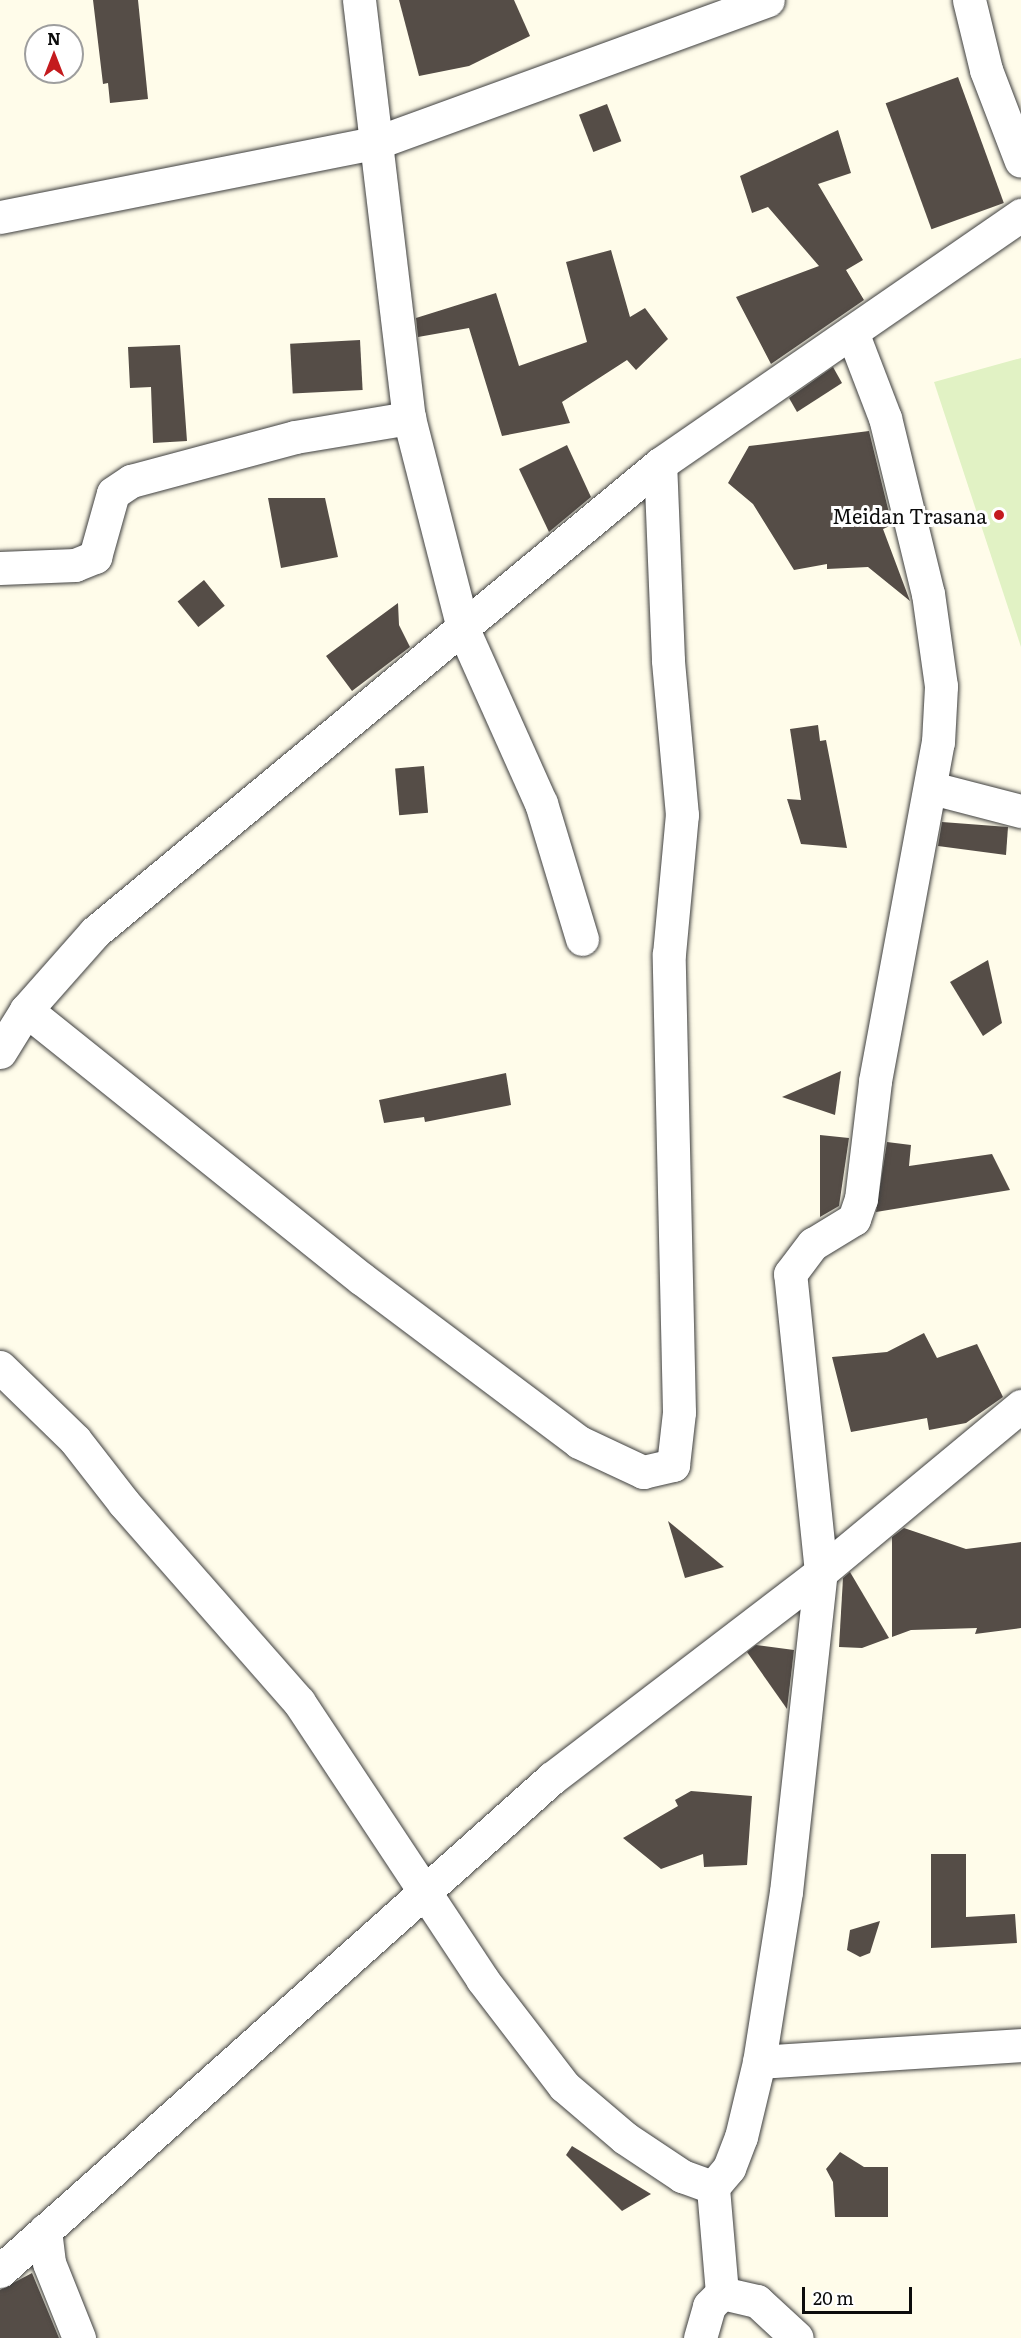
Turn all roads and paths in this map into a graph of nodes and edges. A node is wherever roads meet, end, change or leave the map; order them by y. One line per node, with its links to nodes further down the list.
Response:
1 (359, 0): 4 (street)
2 (768, 0): 4 (street)
3 (969, 0): 5 (street)
4 (375, 143): 7 (street); 9 (street)
5 (1021, 161)
6 (1021, 215): 8 (street)
7 (0, 217)
8 (852, 332): 10 (street); 13 (street)
9 (409, 418): 11 (street); 12 (street)
10 (660, 464): 12 (street); 16 (street)
11 (0, 568)
12 (463, 629): 15 (street); 16 (street)
13 (932, 788): 14 (street); 20 (street)
14 (1021, 811)
15 (582, 939)
16 (26, 1010): 17 (street)
17 (0, 1052)
18 (0, 1367): 21 (street)
19 (1021, 1406): 20 (street)
20 (820, 1572): 21 (street); 23 (street)
21 (426, 1889): 24 (street); 25 (street)
22 (1021, 2045): 23 (street)
23 (759, 2062): 24 (street)
24 (713, 2187): 27 (street)
25 (45, 2230): 26 (street); 28 (street)
26 (0, 2271)
27 (722, 2293): 29 (street); 30 (street)
28 (79, 2338)
29 (700, 2338)
30 (796, 2338)

